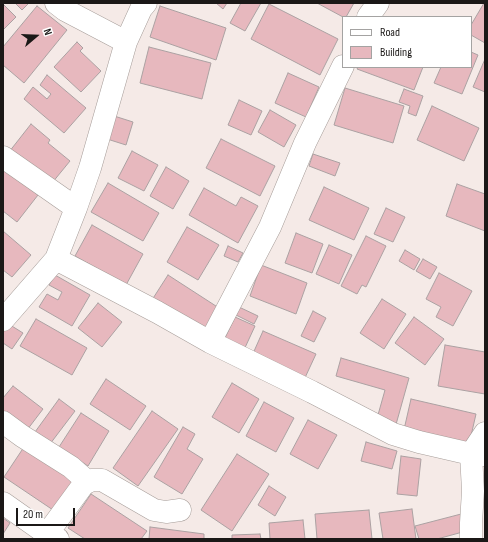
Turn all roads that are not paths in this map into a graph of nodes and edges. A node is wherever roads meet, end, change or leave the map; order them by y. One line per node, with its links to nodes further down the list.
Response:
1 (56, 3): 5 (street)
2 (146, 3): 5 (street)
3 (378, 3): 4 (street)
4 (369, 16)
5 (126, 42): 8 (street)
6 (342, 68): 11 (street)
7 (3, 157): 8 (street)
8 (76, 208): 9 (street)
9 (56, 259): 10 (street); 11 (street)
10 (3, 320)
11 (210, 342): 14 (street)
12 (3, 422): 15 (street)
13 (485, 434): 14 (street)
14 (478, 454): 19 (street)
15 (88, 482): 17 (street); 18 (street)
16 (3, 503): 18 (street)
17 (180, 510)
18 (52, 537)
19 (471, 539)

